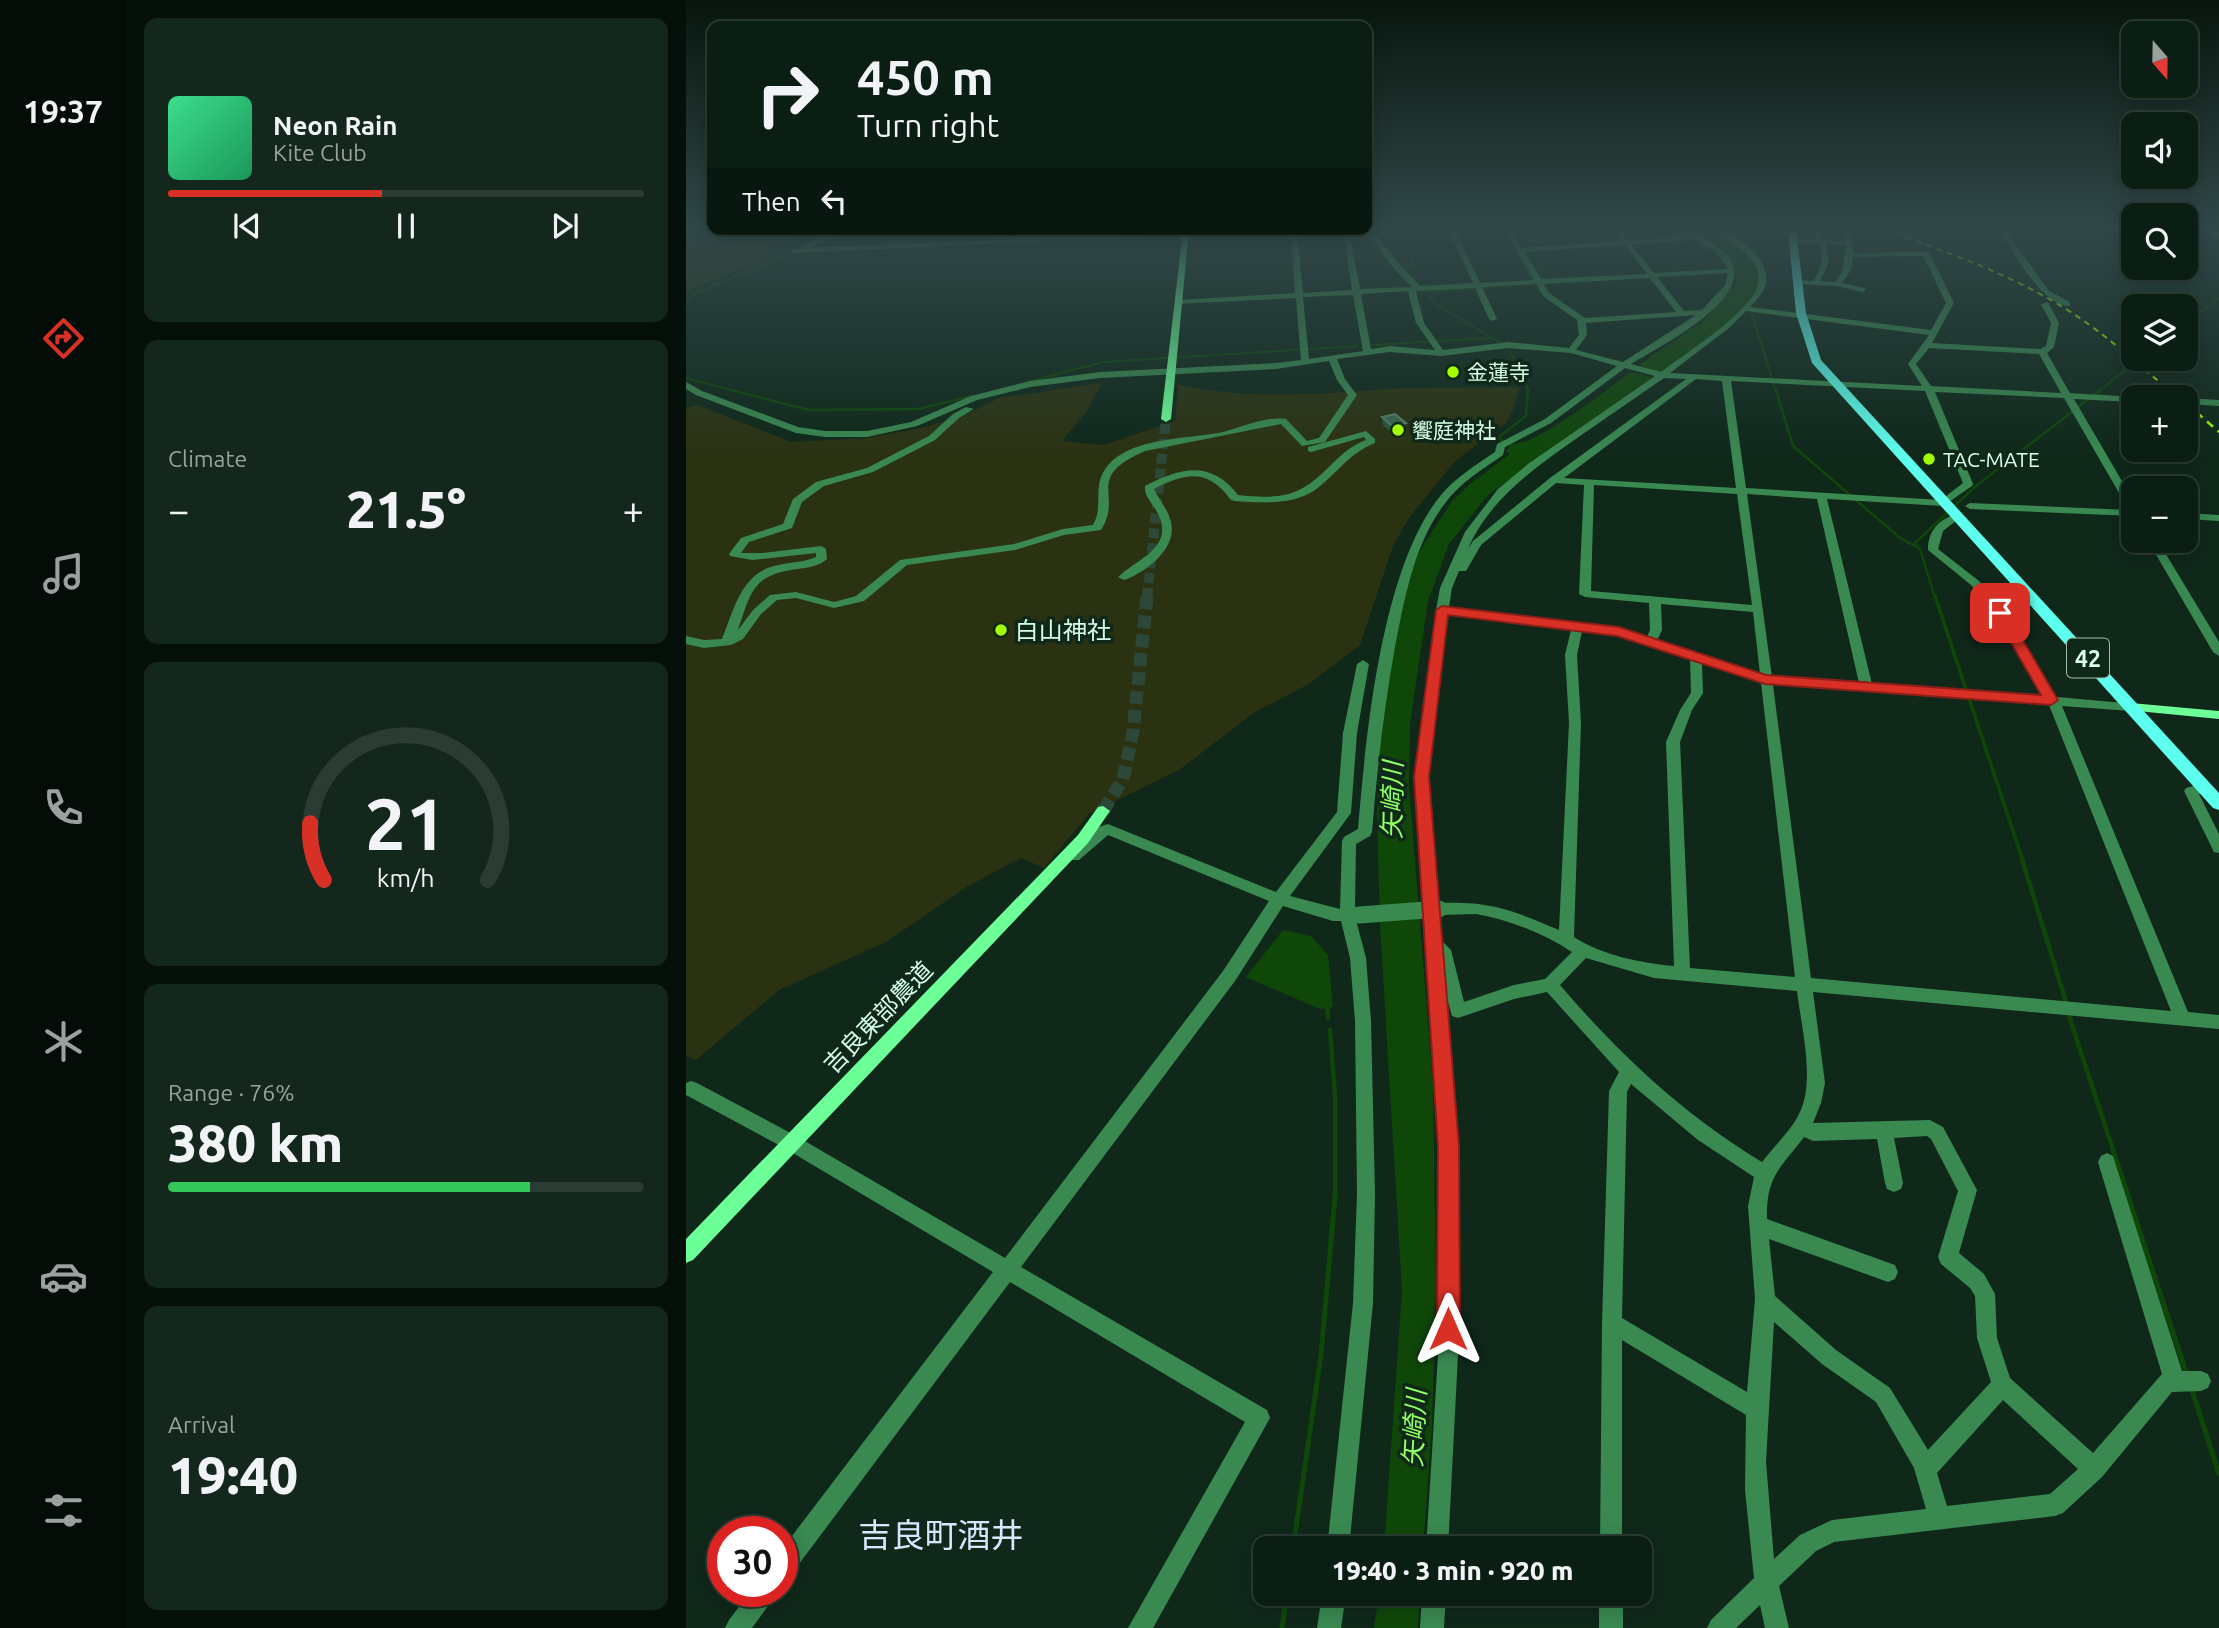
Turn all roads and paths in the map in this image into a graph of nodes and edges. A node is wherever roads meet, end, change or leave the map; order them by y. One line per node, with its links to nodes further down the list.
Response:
1 (1178, 306): 28 (street)
2 (1299, 306): 26 (street)
3 (1358, 306): 22 (street)
4 (1417, 306): 24 (street)
5 (1488, 306): 17 (street)
6 (1565, 306): 18 (street)
7 (1675, 306): 15 (street)
8 (1708, 306): 14 (street)
9 (1748, 306): 13 (street)
10 (1800, 306): 16 (main road, 42)
11 (1949, 306): 19 (street)
12 (2046, 306): 23 (street)
13 (1746, 309): 16 (street); 29 (street)
14 (1702, 312): 15 (street); 27 (street)
15 (1681, 313): 18 (street)
16 (1801, 317): 19 (street); 32 (main road, 42)
17 (1493, 318)
18 (1582, 321): 21 (street)
19 (1932, 333): 20 (street)
20 (1929, 345): 23 (street); 34 (street)
21 (1571, 351): 24 (street); 27 (street)
22 (1367, 352): 24 (street); 25 (street)
23 (2042, 352): 36 (street)
24 (1441, 353)
25 (1332, 358): 26 (street); 41 (street)
26 (1305, 362): 28 (street)
27 (1622, 366): 29 (street); 75 (street)
28 (1170, 371): 33 (street); 40 (street)
29 (1658, 375): 30 (street); 56 (street)
30 (1693, 377): 31 (street); 42 (street)
31 (1726, 378): 32 (street); 45 (street)
32 (1833, 383): 34 (street); 49 (main road, 42)
33 (1011, 387): 35 (street); 60 (street)
34 (1929, 388): 36 (street); 49 (street)
35 (688, 390)
36 (2071, 397): 37 (street); 44 (street)
37 (2121, 398)
38 (2198, 401): 39 (street)
39 (2219, 402)
40 (1166, 419)
41 (1305, 444): 53 (street); 60 (street)
42 (1554, 480): 43 (street); 56 (street)
43 (1589, 482): 45 (street); 54 (street)
44 (2121, 489)
45 (1741, 491): 46 (street); 55 (street)
46 (1821, 496): 49 (street); 65 (street)
47 (1970, 506): 48 (street)
48 (2121, 510)
49 (1951, 512): 66 (street); 67 (main road, 42)
50 (2198, 517): 51 (street)
51 (2219, 518)
52 (2160, 553): 61 (street)
53 (1124, 577)
54 (1655, 602): 55 (street); 59 (street)
55 (1758, 610): 64 (street)
56 (1446, 611): 57 (street); 77 (street)
57 (1577, 627): 59 (street); 76 (street)
58 (686, 640): 60 (street)
59 (1651, 641): 62 (street)
60 (727, 642)
61 (2219, 652)
62 (1696, 658): 64 (street); 79 (street)
63 (1363, 664): 74 (street)
64 (1765, 680): 65 (street); 80 (street)
65 (1866, 686): 66 (street)
66 (2051, 700): 67 (street); 82 (street)
67 (2131, 707): 68 (street); 69 (main road, 42)
68 (2219, 715)
69 (2204, 788): 70 (main road, 42); 72 (street)
70 (2219, 804)
71 (1103, 811): 73 (street, 吉良東部農道)
72 (2219, 848)
73 (1056, 865): 74 (street); 88 (street, 吉良東部農道)
74 (1279, 899): 75 (street); 94 (street)
75 (1353, 915): 76 (street, bridge); 105 (street)
76 (1566, 940): 78 (street)
77 (1436, 944): 81 (street); 106 (street)
78 (1583, 951): 79 (street); 81 (street)
79 (1682, 974): 80 (street)
80 (1802, 984): 82 (street); 86 (street)
81 (1550, 985): 84 (street)
82 (2183, 1019): 83 (street)
83 (2219, 1022)
84 (1628, 1072): 90 (street); 97 (street)
85 (691, 1089): 88 (street)
86 (1803, 1127): 87 (street); 90 (street)
87 (1884, 1130): 91 (street); 100 (street)
88 (792, 1143): 93 (street, 吉良東部農道); 94 (street)
89 (2107, 1162): 98 (street)
90 (1764, 1173): 92 (street)
91 (1894, 1183)
92 (1759, 1226): 95 (street); 96 (street)
93 (686, 1253)
94 (1006, 1271): 108 (street); 115 (street)
95 (1888, 1272)
96 (1765, 1301): 101 (street); 102 (street)
97 (1612, 1323): 101 (street); 107 (street)
98 (2176, 1381): 99 (street); 103 (street)
99 (2202, 1381)
100 (2002, 1385): 102 (street); 103 (street)
101 (1756, 1409): 109 (street)
102 (1926, 1469): 104 (street)
103 (2094, 1469): 104 (street)
104 (1939, 1517): 109 (street)
105 (1339, 1536)
106 (1438, 1536)
107 (1611, 1536)
108 (798, 1547)
109 (1765, 1585): 119 (street); 120 (street)
110 (1332, 1606): 116 (street)
111 (1433, 1606): 117 (street)
112 (1611, 1606): 118 (street)
113 (753, 1607): 114 (street)
114 (737, 1628)
115 (1140, 1628)
116 (1329, 1628)
117 (1432, 1628)
118 (1611, 1628)
119 (1719, 1628)
120 (1777, 1628)

